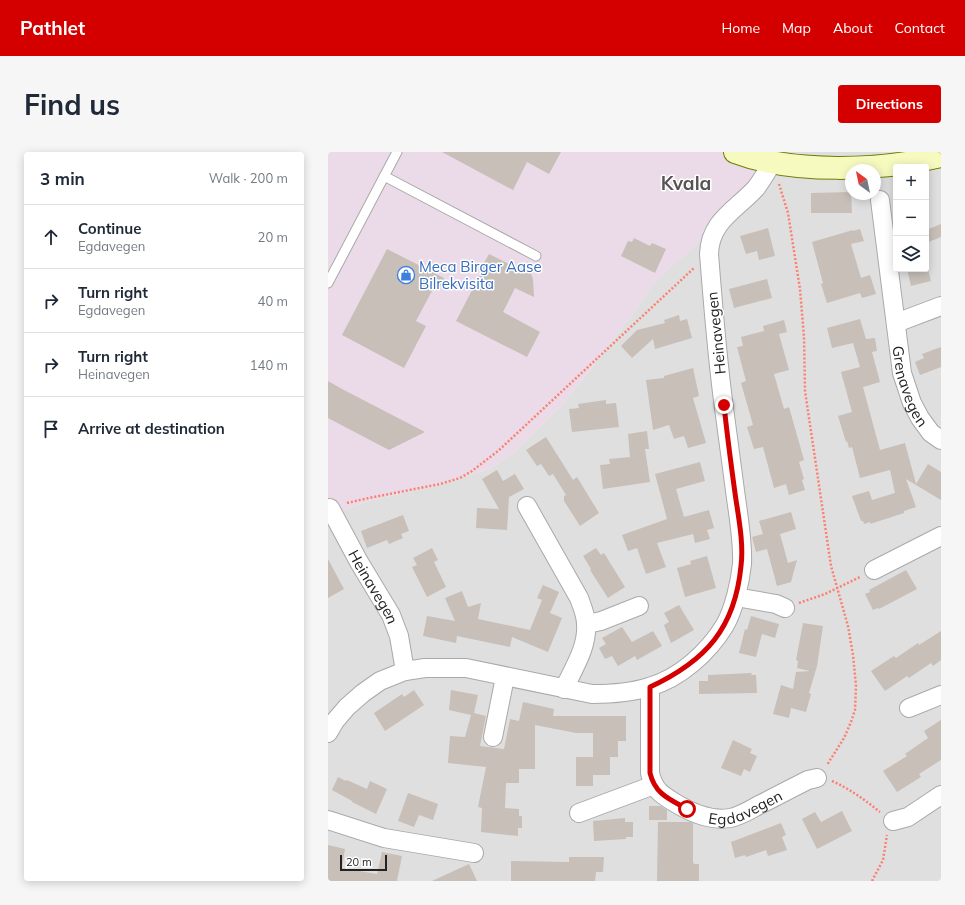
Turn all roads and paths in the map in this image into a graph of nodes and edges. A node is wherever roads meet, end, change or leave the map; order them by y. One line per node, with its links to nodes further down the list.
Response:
1 (397, 152): 5 (lane)
2 (735, 152): 4 (main road)
3 (941, 156): 4 (main road)
4 (775, 162): 7 (street, Heinavegen); 17 (path)
5 (384, 176): 8 (lane); 9 (lane)
6 (880, 200): 11 (street, Grenavegen)
7 (708, 254): 13 (path); 18 (street, Heinavegen)
8 (536, 256)
9 (328, 283)
10 (941, 306): 11 (street, Grenavegen)
11 (896, 323): 12 (street, Grenavegen)
12 (941, 440)
13 (329, 506): 22 (street, Heinavegen)
14 (527, 506): 21 (street)
15 (941, 536): 16 (street)
16 (874, 570): 17 (path)
17 (837, 589): 20 (path); 30 (path)
18 (736, 598): 20 (street); 24 (street, Heinavegen)
19 (639, 606): 21 (street)
20 (785, 608)
21 (586, 624): 25 (street)
22 (405, 671): 23 (street, Heinavegen); 28 (street, Heinavegen)
23 (505, 677): 25 (street, Heinavegen); 29 (street)
24 (650, 687): 25 (street, Heinavegen); 31 (street)
25 (564, 689)
26 (941, 695): 27 (street)
27 (909, 708)
28 (330, 724)
29 (493, 737)
30 (817, 778): 31 (street, Egdavegen); 35 (path)
31 (654, 785): 33 (street)
32 (941, 795): 35 (street)
33 (579, 813)
34 (328, 820): 36 (street)
35 (893, 822): 37 (path)
36 (474, 853)
37 (872, 881)

